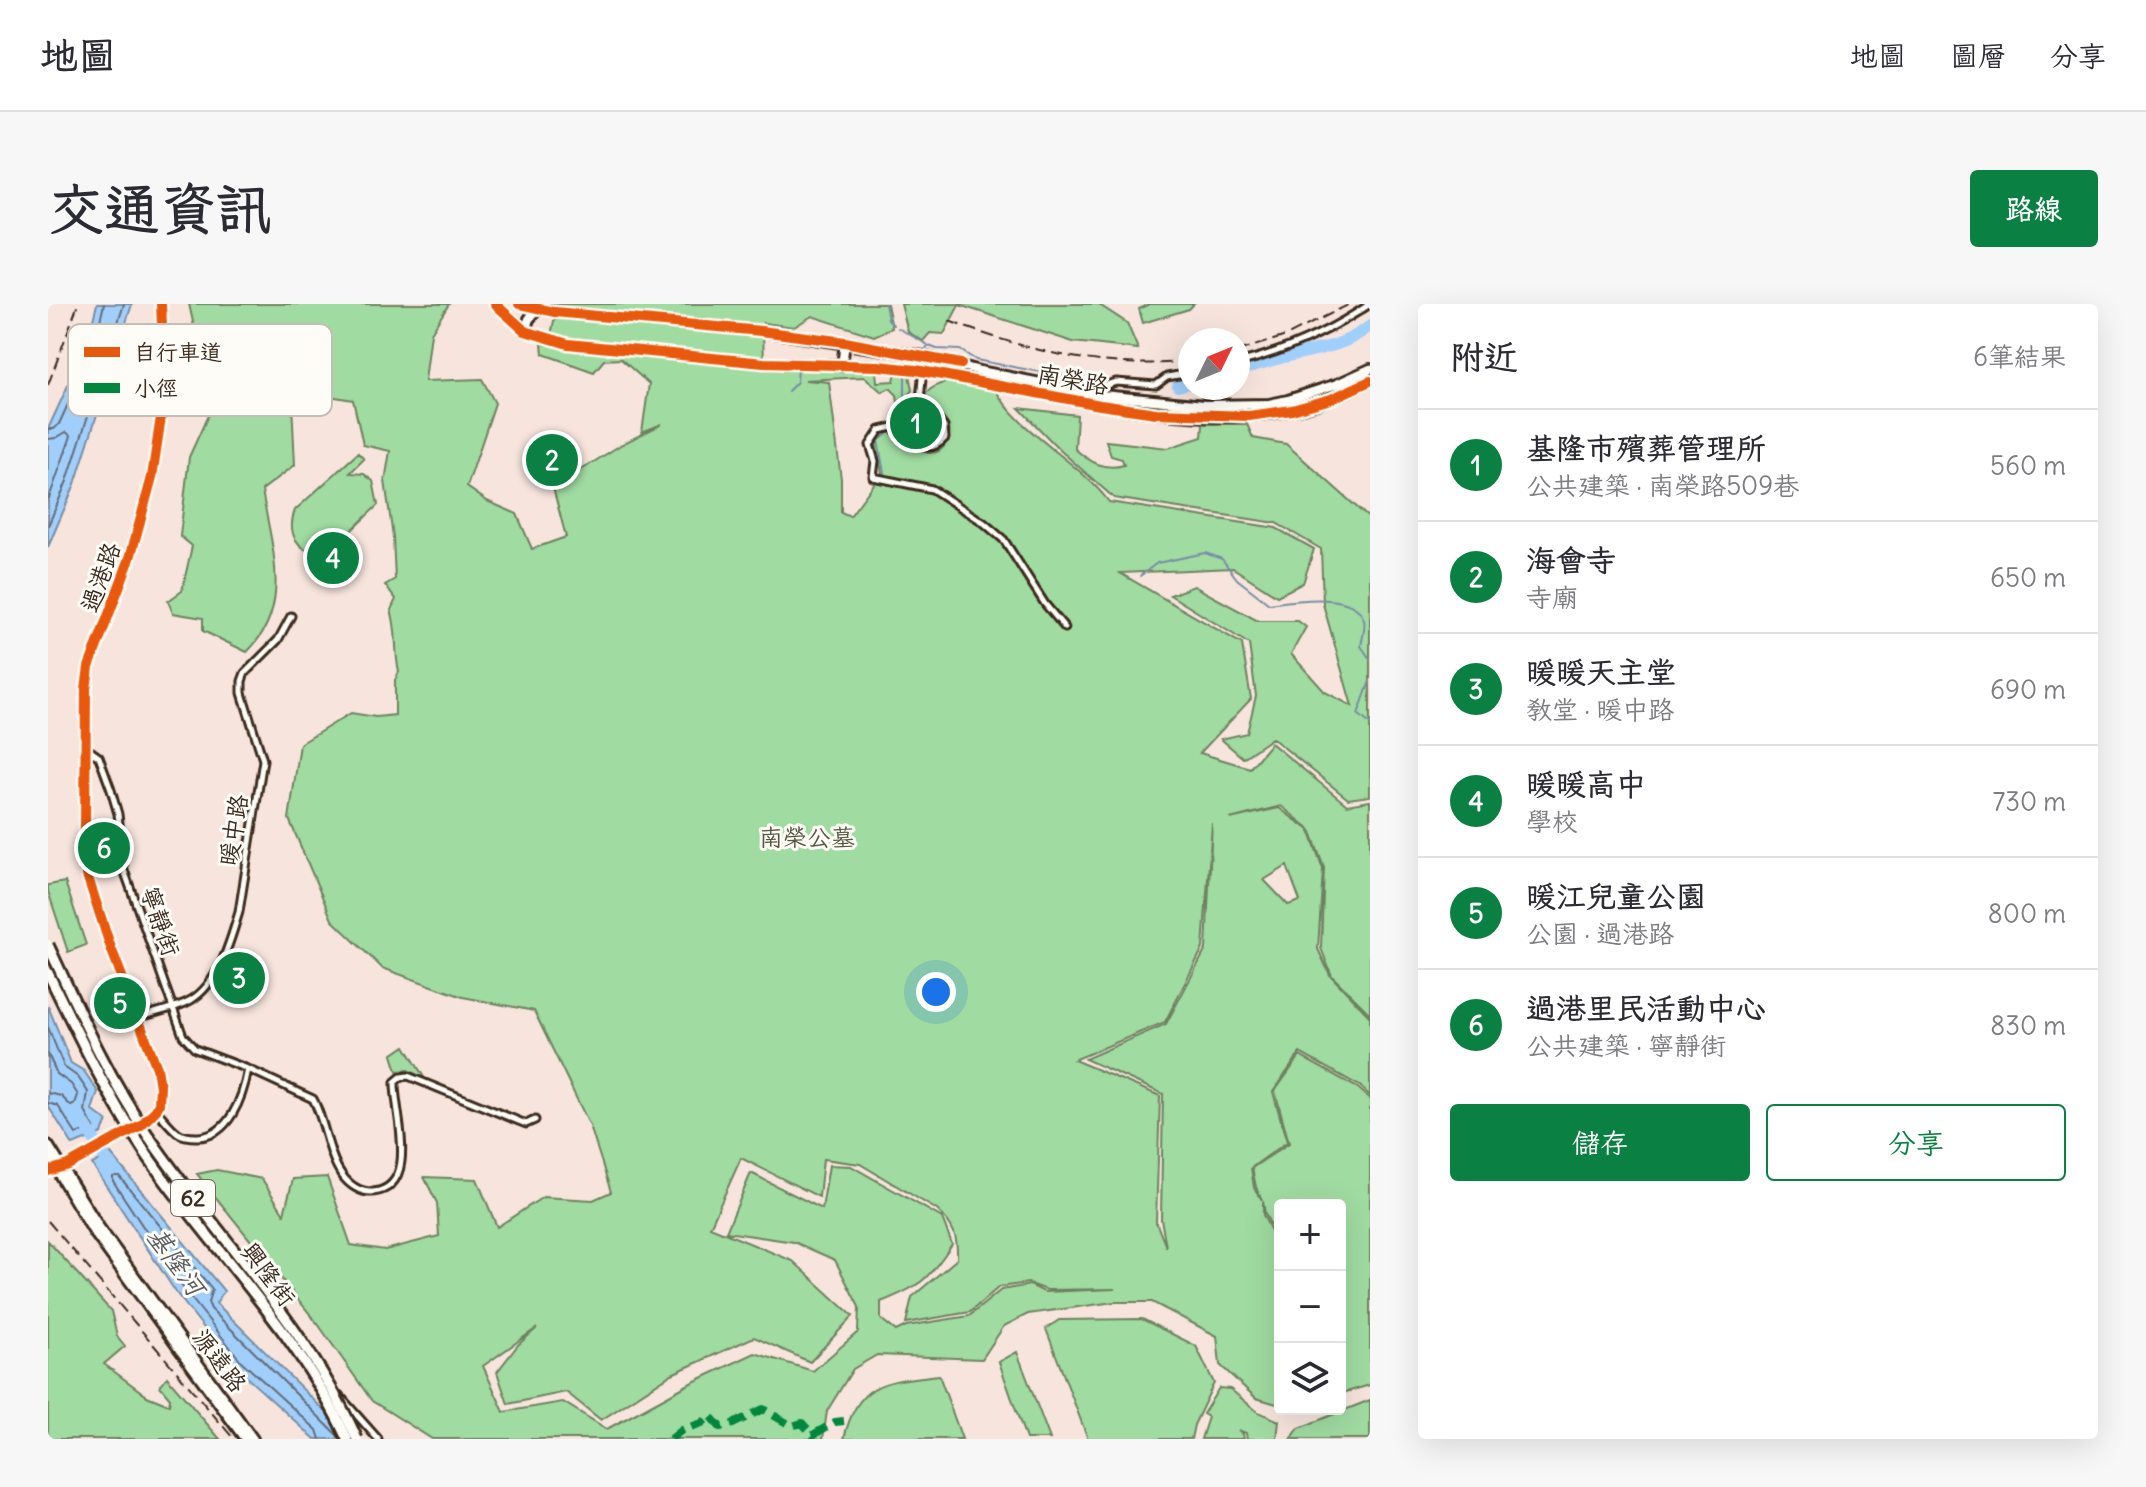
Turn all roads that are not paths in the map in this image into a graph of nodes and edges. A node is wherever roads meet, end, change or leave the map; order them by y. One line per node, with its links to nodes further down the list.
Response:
1 (161, 304): 8 (street, 過港路)
2 (495, 304): 7 (main road)
3 (1370, 304): 15 (street)
4 (521, 305): 5 (main road); 7 (main road)
5 (537, 310): 6 (main road); 9 (main road)
6 (554, 312)
7 (512, 320): 9 (main road)
8 (162, 324)
9 (525, 331): 12 (main road)
10 (761, 331): 11 (main road, 南榮路)
11 (845, 342): 13 (main road, 南榮路); 18 (main road)
12 (568, 344)
13 (858, 345): 14 (main road, 南榮路); 17 (main road)
14 (924, 356): 20 (street); 23 (main road, 南榮路)
15 (1250, 359)
16 (764, 363): 18 (main road, 南榮路)
17 (856, 365): 18 (main road, 南榮路); 20 (main road, 南榮路)
18 (842, 366)
19 (1370, 369): 23 (main road, 南榮路)
20 (921, 371): 23 (main road, 南榮路); 26 (street)
21 (1178, 375): 23 (street)
22 (1370, 381): 23 (main road, 南榮路)
23 (1101, 400)
24 (162, 416): 27 (street, 過港路)
25 (291, 616): 30 (street, 暖中路)
26 (1065, 628)
27 (85, 747): 30 (street, 寧靜街); 31 (street, 過港路)
28 (48, 945): 42 (highway, 62, bridge)
29 (48, 973): 41 (highway, 62, bridge)
30 (172, 1006): 31 (street, 暖中路); 32 (street, 寧靜街)
31 (138, 1018): 33 (street, 過港路)
32 (248, 1069): 33 (street); 34 (street)
33 (156, 1110): 35 (street)
34 (535, 1120)
35 (134, 1129): 38 (street); 43 (street, 興隆街)
36 (48, 1145): 38 (main road, 源遠路)
37 (48, 1156): 38 (main road, 源遠路)
38 (58, 1167): 39 (main road, 源遠路); 40 (main road, 源遠路)
39 (245, 1439)
40 (253, 1439)
41 (347, 1439)
42 (357, 1439)
43 (378, 1439)

